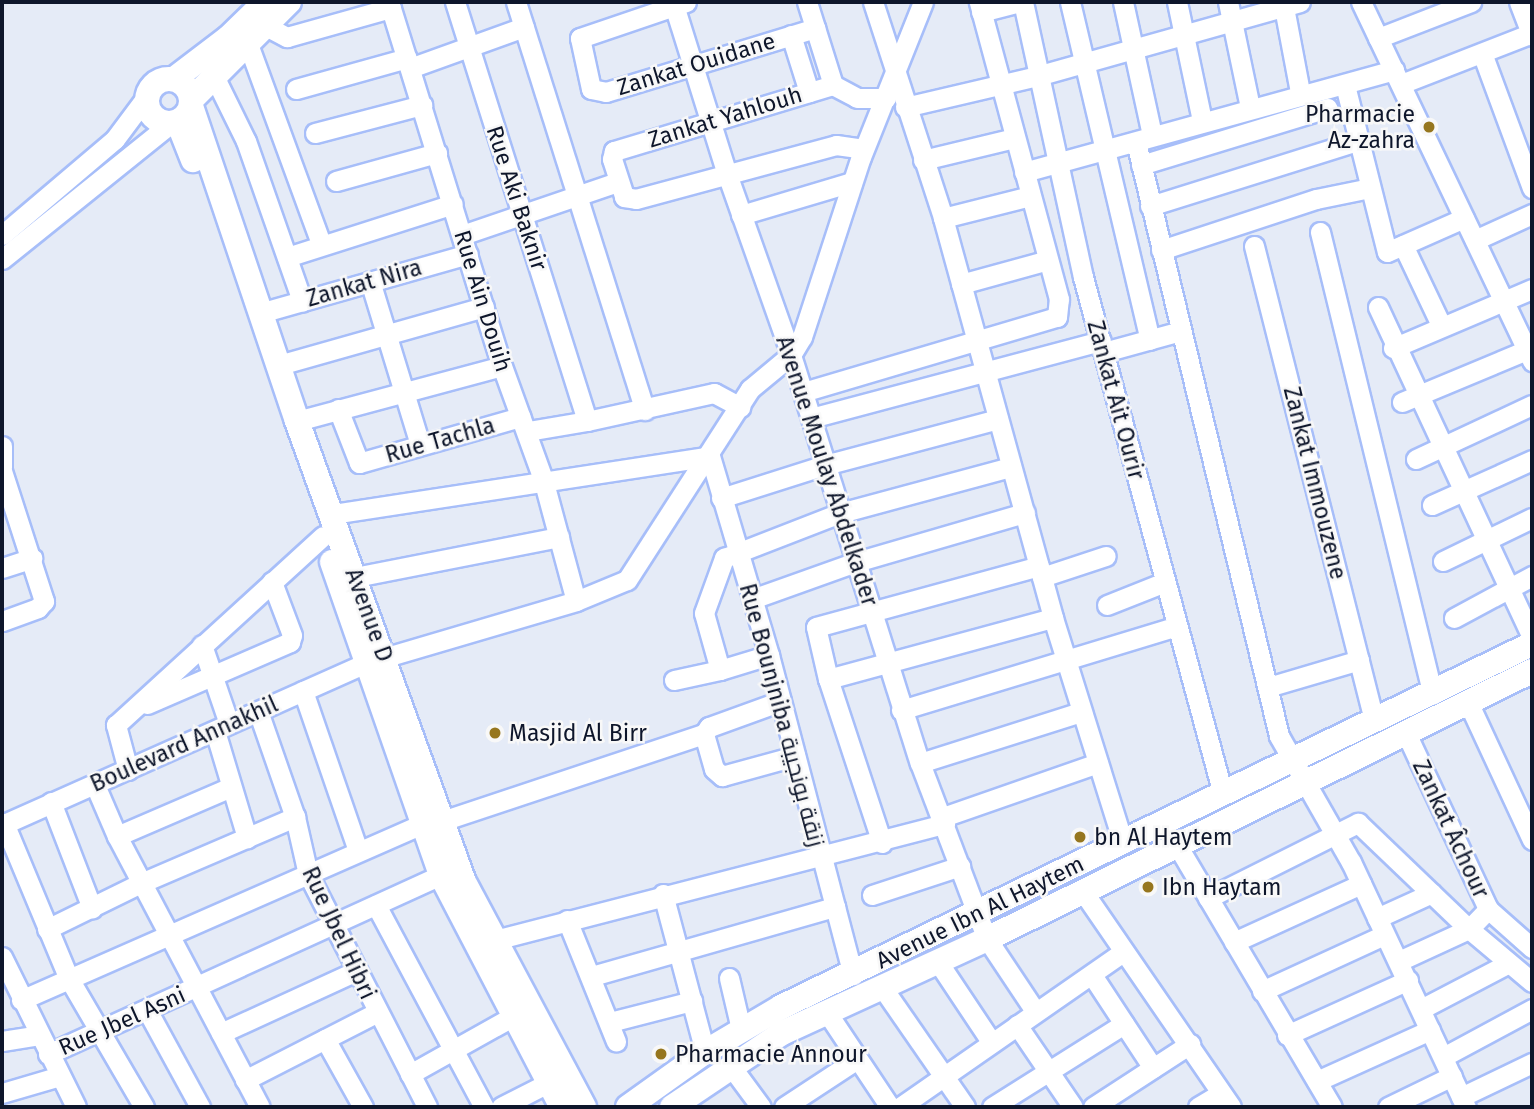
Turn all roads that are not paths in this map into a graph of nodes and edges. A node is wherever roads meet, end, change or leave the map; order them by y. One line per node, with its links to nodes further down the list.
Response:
1 (289, 2): 20 (main road)
2 (455, 2): 28 (street, Rue Aki Baknir)
3 (516, 2): 21 (street)
4 (807, 2): 22 (street)
5 (873, 2): 36 (street)
6 (923, 2): 36 (street)
7 (1021, 2): 17 (street); 35 (street, Zankat Ait Ourir)
8 (1070, 2): 31 (street)
9 (1123, 2): 29 (street)
10 (1177, 2): 23 (street)
11 (1361, 2): 26 (street)
12 (1468, 2): 18 (street)
13 (1519, 2): 24 (street)
14 (678, 3): 33 (street, Avenue Moulay Abdelkader); 33 (street, Zankat Ouidane)
15 (1289, 3): 19 (street); 44 (street)
16 (390, 5): 20 (street); 32 (street, Rue Ain Douih)
17 (980, 7): 39 (street)
18 (1431, 8): 26 (street)
19 (1230, 11): 23 (street); 49 (street)
20 (265, 14): 27 (main road); 38 (main road)
21 (524, 27): 28 (street); 71 (street)
22 (815, 28): 25 (street, Zankat Ouidane); 40 (street)
23 (1184, 33): 29 (street); 53 (street)
24 (1532, 34): 30 (street)
25 (791, 35): 33 (street, Zankat Ouidane); 43 (street)
26 (1378, 38): 37 (street)
27 (248, 44): 34 (main road); 83 (street)
28 (468, 47): 32 (street); 75 (street, Rue Aki Baknir)
29 (1134, 49): 31 (street); 56 (street)
30 (1482, 52): 37 (street); 70 (street)
31 (1084, 62): 35 (street); 59 (street)
32 (409, 63): 42 (street); 47 (street, Rue Ain Douih)
33 (692, 64): 52 (street, Avenue Moulay Abdelkader)
34 (215, 76): 51 (main road); 88 (street)
35 (1037, 76): 39 (street); 62 (street, Zankat Ait Ourir)
36 (895, 77): 46 (street); 48 (street)
37 (1397, 77): 41 (street); 79 (street)
38 (174, 79): 45 (main road); 51 (main road)
39 (998, 84): 48 (street); 55 (street)
40 (833, 85): 43 (street, Zankat Yahlouh); 46 (street)
41 (1345, 85): 44 (street); 57 (street)
42 (296, 89)
43 (808, 92): 52 (street, Zankat Yahlouh)
44 (1300, 92): 49 (street)
45 (147, 96): 51 (main road); 81 (street)
46 (886, 98): 58 (street)
47 (422, 105): 54 (street); 60 (street, Rue Ain Douih)
48 (905, 107): 61 (street)
49 (1250, 107): 53 (street)
50 (1327, 108): 63 (street)
51 (183, 112): 89 (street); 98 (main road, Avenue D); 140 (main road, Avenue D)
52 (709, 121): 65 (street, Avenue Moulay Abdelkader); 67 (street, Zankat Yahlouh)
53 (1202, 121): 56 (street)
54 (315, 132)
55 (1014, 138): 61 (street); 64 (street)
56 (1144, 139): 59 (street); 63 (street)
57 (1358, 141): 69 (street); 74 (street)
58 (864, 149): 65 (street); 68 (street)
59 (1104, 151): 62 (street); 103 (street)
60 (437, 153): 66 (street); 73 (street, Rue Ain Douih)
61 (923, 160): 78 (street)
62 (1057, 165): 64 (street); 104 (street, Zankat Ait Ourir)
63 (1141, 165): 74 (street)
64 (1024, 172): 72 (street)
65 (727, 174): 67 (street); 77 (street, Avenue Moulay Abdelkader)
66 (336, 181)
67 (618, 182): 71 (street, Zankat Nira)
68 (852, 182): 77 (street); 107 (street)
69 (1370, 188): 85 (street); 87 (street)
70 (1532, 188)
71 (574, 194): 75 (street, Zankat Nira); 117 (street)
72 (1030, 195): 78 (street); 90 (street)
73 (453, 204): 83 (street); 84 (street, Rue Ain Douih)
74 (1150, 206): 87 (street)
75 (523, 214): 84 (street, Zankat Nira); 121 (street, Rue Aki Baknir)
76 (1532, 214): 82 (street)
77 (741, 215): 107 (street, Avenue Moulay Abdelkader)
78 (943, 218): 92 (street)
79 (1464, 218): 82 (street); 85 (street)
80 (1320, 232): 178 (street)
81 (2, 235)
82 (1475, 240): 94 (street)
83 (321, 244): 88 (street)
84 (465, 244): 91 (street, Zankat Nira); 96 (street, Rue Ain Douih)
85 (1404, 244): 99 (street)
86 (1254, 246): 168 (street, Zankat Immouzene)
87 (1161, 250): 100 (street)
88 (288, 257): 95 (street)
89 (2, 259)
90 (1048, 260): 92 (street); 102 (street)
91 (370, 281): 95 (street, Zankat Nira); 101 (street)
92 (961, 284): 102 (street)
93 (1532, 289): 94 (street)
94 (1503, 300): 99 (street); 106 (street)
95 (302, 301): 98 (street, Zankat Nira)
96 (484, 307): 101 (street); 109 (street, Rue Ain Douih)
97 (1378, 307): 105 (street)
98 (260, 313): 108 (main road, Avenue D)
99 (1441, 325): 105 (street)
100 (1181, 331): 103 (street); 176 (street)
101 (386, 335): 108 (street); 111 (street)
102 (977, 339): 110 (street); 112 (street)
103 (1150, 340): 104 (street)
104 (1102, 346): 110 (street); 153 (street, Zankat Ait Ourir)
105 (1393, 348): 113 (street)
106 (1531, 353): 113 (street)
107 (791, 355): 112 (street, Avenue Moulay Abdelkader); 115 (street, Boulevard Annakhil)
108 (279, 365): 120 (main road, Avenue D)
109 (502, 366): 111 (street); 122 (street, Rue Ain Douih)
110 (985, 369): 118 (street); 119 (street)
111 (403, 390): 116 (street); 123 (street)
112 (803, 392): 118 (street, Avenue Moulay Abdelkader)
113 (1409, 399): 125 (street)
114 (1532, 405): 125 (street)
115 (740, 407): 117 (street, Rue Tachla); 126 (street, Boulevard Annakhil)
116 (338, 409): 120 (street); 123 (street, Rue Tachla)
117 (645, 410): 121 (street, Rue Tachla)
118 (811, 418): 129 (street, Avenue Moulay Abdelkader)
119 (998, 419): 129 (street); 130 (street)
120 (297, 421): 140 (main road, Avenue D)
121 (587, 421): 122 (street, Rue Tachla)
122 (525, 424): 123 (street, Rue Tachla); 132 (street, Rue Ain Douih)
123 (420, 445)
124 (2, 446): 131 (street)
125 (1442, 447): 127 (street); 133 (street)
126 (710, 456): 132 (street); 134 (street, Rue Bounjniba زنقة بونجيبة); 156 (street, Boulevard Annakhil)
127 (1416, 459)
128 (1532, 460): 133 (street)
129 (825, 465): 134 (street); 136 (street, Avenue Moulay Abdelkader)
130 (1011, 467): 136 (street); 137 (street)
131 (2, 469): 138 (street)
132 (543, 479): 140 (street); 141 (street, Rue Ain Douih)
133 (1463, 492): 135 (street); 142 (street)
134 (721, 498): 143 (street, Rue Bounjniba زنقة بونجيبة)
135 (1432, 505)
136 (840, 513): 143 (street); 147 (street, Avenue Moulay Abdelkader)
137 (1025, 513): 147 (street); 149 (street)
138 (10, 514): 145 (street)
139 (1532, 518): 142 (street)
140 (328, 525): 150 (main road, Avenue D); 152 (street); 167 (main road, Avenue D)
141 (559, 537): 150 (street); 156 (street, Rue Ain Douih)
142 (1485, 540): 146 (street); 154 (street)
143 (737, 550): 155 (street, Rue Bounjniba زنقة بونجيبة); 171 (street)
144 (1106, 556): 149 (street)
145 (32, 558): 148 (street); 161 (street)
146 (1443, 561)
147 (856, 562): 155 (street); 158 (street, Avenue Moulay Abdelkader)
148 (2, 568)
149 (1041, 572): 158 (street); 159 (street)
150 (355, 576): 167 (main road, Avenue D)
151 (1532, 576): 154 (street)
152 (272, 582): 165 (street); 173 (street)
153 (1165, 582): 157 (street); 162 (street, Zankat Ait Ourir)
154 (1508, 587): 160 (street); 163 (street)
155 (752, 599): 166 (street, Rue Bounjniba زنقة بونجيبة)
156 (576, 601): 167 (street, Boulevard Annakhil)
157 (1107, 605)
158 (871, 610): 170 (street, Avenue Moulay Abdelkader); 174 (street)
159 (1053, 618): 169 (street); 170 (street)
160 (1454, 618)
161 (2, 621)
162 (1177, 626): 169 (street); 197 (street, Zankat Ait Ourir)
163 (1532, 638)
164 (1532, 644): 178 (main road, Avenue Ibn Al Haytem)
165 (202, 645): 173 (street); 181 (street)
166 (769, 655): 171 (street); 179 (street, Rue Bounjniba زنقة بونجيبة)
167 (375, 660): 177 (street, Boulevard Annakhil); 201 (main road, Avenue D)
168 (1359, 660): 176 (street); 185 (street, Zankat Immouzene)
169 (1067, 663): 182 (street); 184 (street)
170 (887, 664): 174 (street); 182 (street, Avenue Moulay Abdelkader)
171 (720, 670): 175 (street)
172 (1532, 671): 180 (main road, Avenue Ibn Al Haytem)
173 (212, 677): 181 (street); 186 (street)
174 (828, 679): 207 (street)
175 (674, 680)
176 (1268, 687): 190 (street)
177 (303, 691): 183 (street, Boulevard Annakhil); 210 (street)
178 (1433, 694): 185 (main road, Avenue Ibn Al Haytem)
179 (781, 701): 188 (street); 189 (street, Rue Bounjniba زنقة بونجيبة)
180 (1468, 702): 187 (main road, Avenue Ibn Al Haytem); 206 (street)
181 (136, 708): 193 (street)
182 (901, 710): 191 (street, Avenue Moulay Abdelkader)
183 (258, 711): 186 (street, Boulevard Annakhil); 199 (street, Rue Jbel Hibri)
184 (1081, 712): 191 (street); 192 (street)
185 (1374, 721): 190 (main road, Avenue Ibn Al Haytem)
186 (222, 727): 193 (street, Boulevard Annakhil); 196 (street)
187 (1406, 733): 194 (main road, Avenue Ibn Al Haytem); 225 (street, Zankat Âchour)
188 (704, 734): 189 (street); 201 (street)
189 (795, 756): 211 (street, Rue Bounjniba زنقة بونجيبة)
190 (1291, 759): 194 (street); 197 (main road, Avenue Ibn Al Haytem)
191 (920, 763): 200 (street, Avenue Moulay Abdelkader)
192 (1098, 763): 200 (street); 208 (street)
193 (128, 770): 195 (street, Boulevard Annakhil)
194 (1307, 781): 203 (street); 209 (main road, Avenue Ibn Al Haytem)
195 (95, 785): 198 (street, Boulevard Annakhil); 204 (street)
196 (231, 787): 204 (street); 205 (street)
197 (1223, 794): 208 (main road, Avenue Ibn Al Haytem)
198 (51, 802): 202 (street, Boulevard Annakhil); 224 (street)
199 (295, 817): 205 (street); 213 (street, Rue Jbel Hibri)
200 (944, 820): 207 (street); 212 (street, Avenue Moulay Abdelkader)
201 (432, 823): 210 (street); 214 (main road, Avenue D); 234 (main road, Avenue D)
202 (3, 824): 230 (street)
203 (1336, 834): 216 (street); 218 (street); 221 (street)
204 (117, 836): 215 (street)
205 (247, 838): 215 (street)
206 (1532, 840)
207 (882, 843): 211 (street)
208 (1123, 843): 226 (main road, Avenue Ibn Al Haytem)
209 (1177, 845): 217 (main road, Avenue Ibn Al Haytem); 221 (street)
210 (358, 851): 213 (street)
211 (821, 856): 219 (street); 223 (street, Rue Bounjniba زنقة بونجيبة)
212 (960, 866): 220 (street); 226 (street, Avenue Moulay Abdelkader)
213 (308, 874): 228 (street, Rue Jbel Hibri); 232 (street)
214 (441, 875): 222 (street, Rue Jbel Asni); 262 (main road, Avenue D)
215 (141, 883): 224 (street); 232 (street)
216 (1361, 884): 229 (street); 235 (street)
217 (1082, 890): 233 (main road, Avenue Ibn Al Haytem); 238 (street)
218 (1432, 892): 229 (street); 231 (street)
219 (663, 894): 227 (street); 237 (street)
220 (872, 895)
221 (1208, 898): 235 (street)
222 (376, 905): 228 (street, Rue Jbel Asni); 276 (street)
223 (835, 907): 237 (street); 244 (street, Rue Bounjniba زنقة بونجيبة)
224 (92, 908): 230 (street)
225 (1488, 909): 231 (street); 236 (street, Zankat Âchour)
226 (977, 913): 233 (street, Avenue Moulay Abdelkader); 244 (main road, Avenue Ibn Al Haytem)
227 (567, 920): 234 (street); 246 (street)
228 (331, 926): 243 (street, Rue Jbel Hibri); 252 (street, Rue Jbel Asni)
229 (1380, 927): 240 (street); 253 (street)
230 (47, 929): 247 (street)
231 (1469, 929): 240 (street); 242 (street)
232 (168, 931): 247 (street); 252 (street)
233 (987, 939): 241 (main road, Avenue Ibn Al Haytem); 260 (street, Avenue Moulay Abdelkader)
234 (495, 940): 303 (main road, Avenue D)
235 (1234, 942): 253 (street)
236 (1532, 948)
237 (680, 950): 246 (street); 255 (street)
238 (1123, 952): 245 (street); 274 (street)
239 (2, 957): 254 (street)
240 (1399, 961): 249 (street)
241 (938, 962): 251 (main road, Avenue Ibn Al Haytem); 273 (street)
242 (1509, 963): 250 (street); 256 (street)
243 (354, 972): 261 (street, Rue Jbel Hibri); 268 (street)
244 (853, 975): 265 (main road, Avenue Ibn Al Haytem)
245 (1092, 975): 260 (street); 263 (street)
246 (592, 976): 255 (street)
247 (68, 977): 254 (street); 266 (street)
248 (729, 978): 265 (street)
249 (1408, 980): 256 (street); 270 (street)
250 (1532, 982)
251 (882, 987): 259 (main road, Avenue Ibn Al Haytem); 286 (street)
252 (196, 988): 258 (street, Rue Jbel Asni); 268 (street)
253 (1262, 991): 270 (street)
254 (13, 995): 269 (street)
255 (692, 1001): 275 (street)
256 (1421, 1009): 267 (street)
257 (1532, 1009): 278 (street)
258 (147, 1010): 266 (street, Rue Jbel Asni); 296 (street)
259 (826, 1012): 279 (street); 281 (main road, Avenue Ibn Al Haytem)
260 (1035, 1012): 264 (street)
261 (376, 1013): 271 (street); 284 (street, Rue Jbel Hibri)
262 (512, 1017): 276 (street); 290 (main road, Avenue D)
263 (1124, 1024): 282 (street); 283 (street)
264 (1017, 1025): 273 (street); 283 (street)
265 (741, 1028): 275 (main road, Avenue Ibn Al Haytem)
266 (102, 1030): 277 (street, Rue Jbel Asni); 295 (street)
267 (1430, 1030): 278 (street); 289 (street)
268 (221, 1033): 288 (street)
269 (38, 1035): 272 (street); 277 (street)
270 (1287, 1035): 289 (street)
271 (325, 1039): 288 (street); 298 (street)
272 (2, 1041)
273 (992, 1043): 286 (street)
274 (1190, 1044): 282 (street); 292 (street)
275 (705, 1052): 304 (main road, Avenue Ibn Al Haytem)
276 (454, 1053): 284 (street); 300 (street)
277 (48, 1054): 285 (street)
278 (1443, 1057): 287 (street)
279 (857, 1059): 307 (street); 308 (street)
280 (1532, 1063): 293 (street)
281 (730, 1065): 305 (main road, Avenue Ibn Al Haytem); 306 (street)
282 (1153, 1068): 313 (street)
283 (1048, 1071): 311 (street); 312 (street)
284 (410, 1074): 299 (street, Rue Jbel Hibri)
285 (60, 1076): 291 (street); 294 (street)
286 (944, 1076): 309 (street); 310 (street)
287 (1452, 1076): 293 (street); 316 (street)
288 (245, 1080): 297 (street)
289 (1317, 1081): 315 (street)
290 (548, 1083): 301 (street); 302 (main road, Avenue D)
291 (15, 1097)
292 (1226, 1100): 314 (street)
293 (1464, 1102)
294 (76, 1107)
295 (144, 1107)
296 (200, 1107)
297 (260, 1107)
298 (363, 1107)
299 (427, 1107)
300 (484, 1107)
301 (501, 1107)
302 (562, 1107)
303 (584, 1107)
304 (628, 1107)
305 (672, 1107)
306 (761, 1107)
307 (784, 1107)
308 (890, 1107)
309 (900, 1107)
310 (965, 1107)
311 (992, 1107)
312 (1073, 1107)
313 (1093, 1107)
314 (1198, 1107)
315 (1332, 1107)
316 (1388, 1107)

